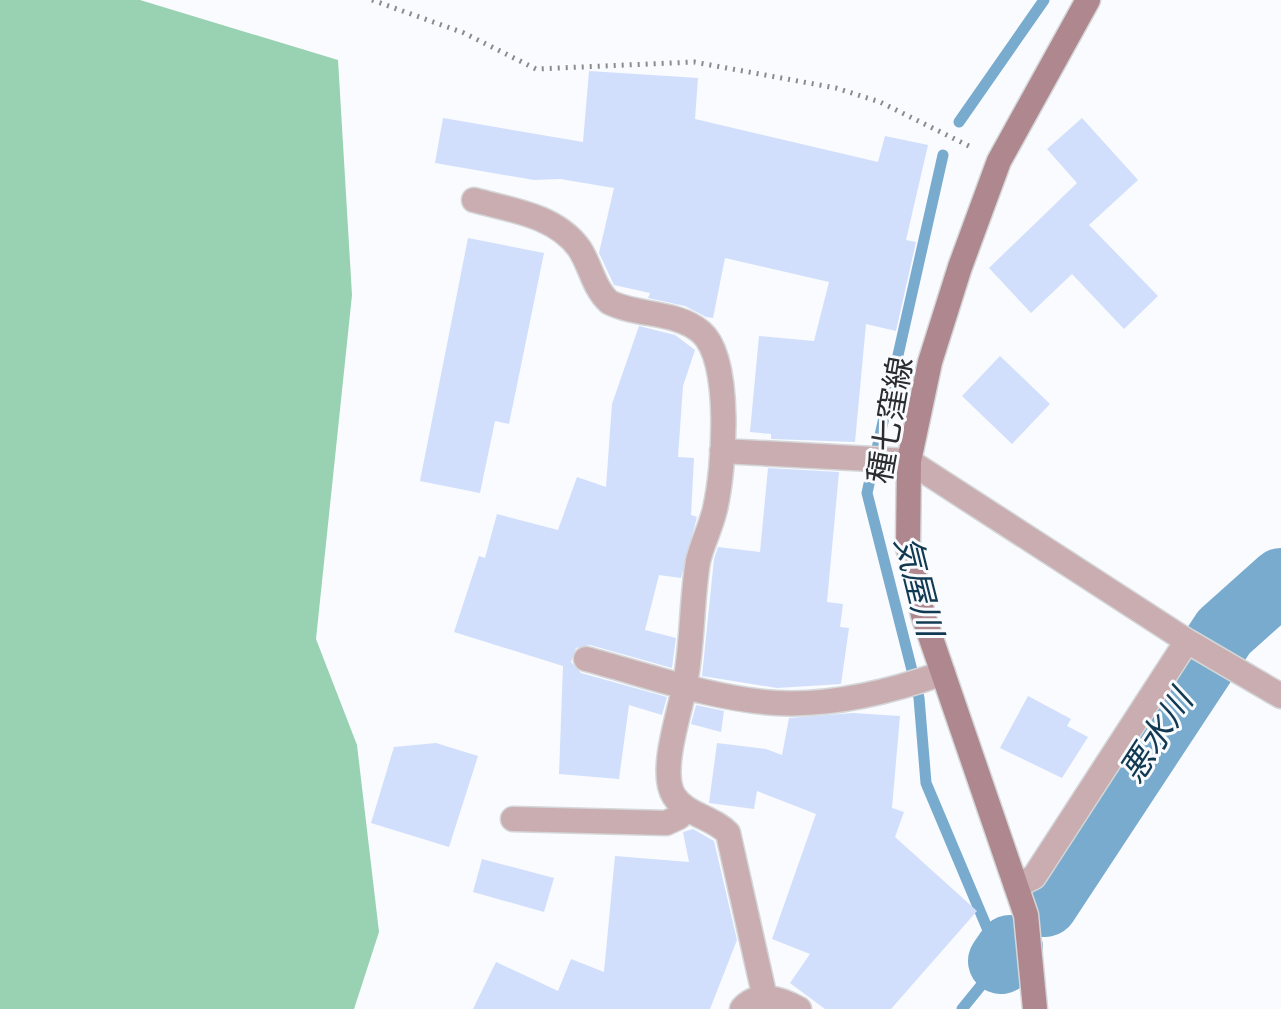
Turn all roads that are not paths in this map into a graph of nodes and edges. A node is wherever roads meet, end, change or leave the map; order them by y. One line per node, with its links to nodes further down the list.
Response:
1 (1088, 0): 4 (main road, 種七窪線)
2 (474, 200): 3 (street)
3 (722, 451): 4 (street); 8 (street)
4 (909, 461): 5 (street); 7 (main road, 種七窪線)
5 (1193, 644): 9 (street); 12 (street)
6 (586, 659): 8 (street)
7 (924, 680): 8 (street); 12 (main road, 種七窪線)
8 (685, 684): 10 (street)
9 (1281, 696)
10 (685, 808): 11 (street); 13 (street)
11 (513, 819)
12 (1016, 886): 16 (main road, 種七窪線)
13 (765, 998): 14 (street); 15 (street)
14 (742, 1009)
15 (799, 1009)
16 (1035, 1009)

